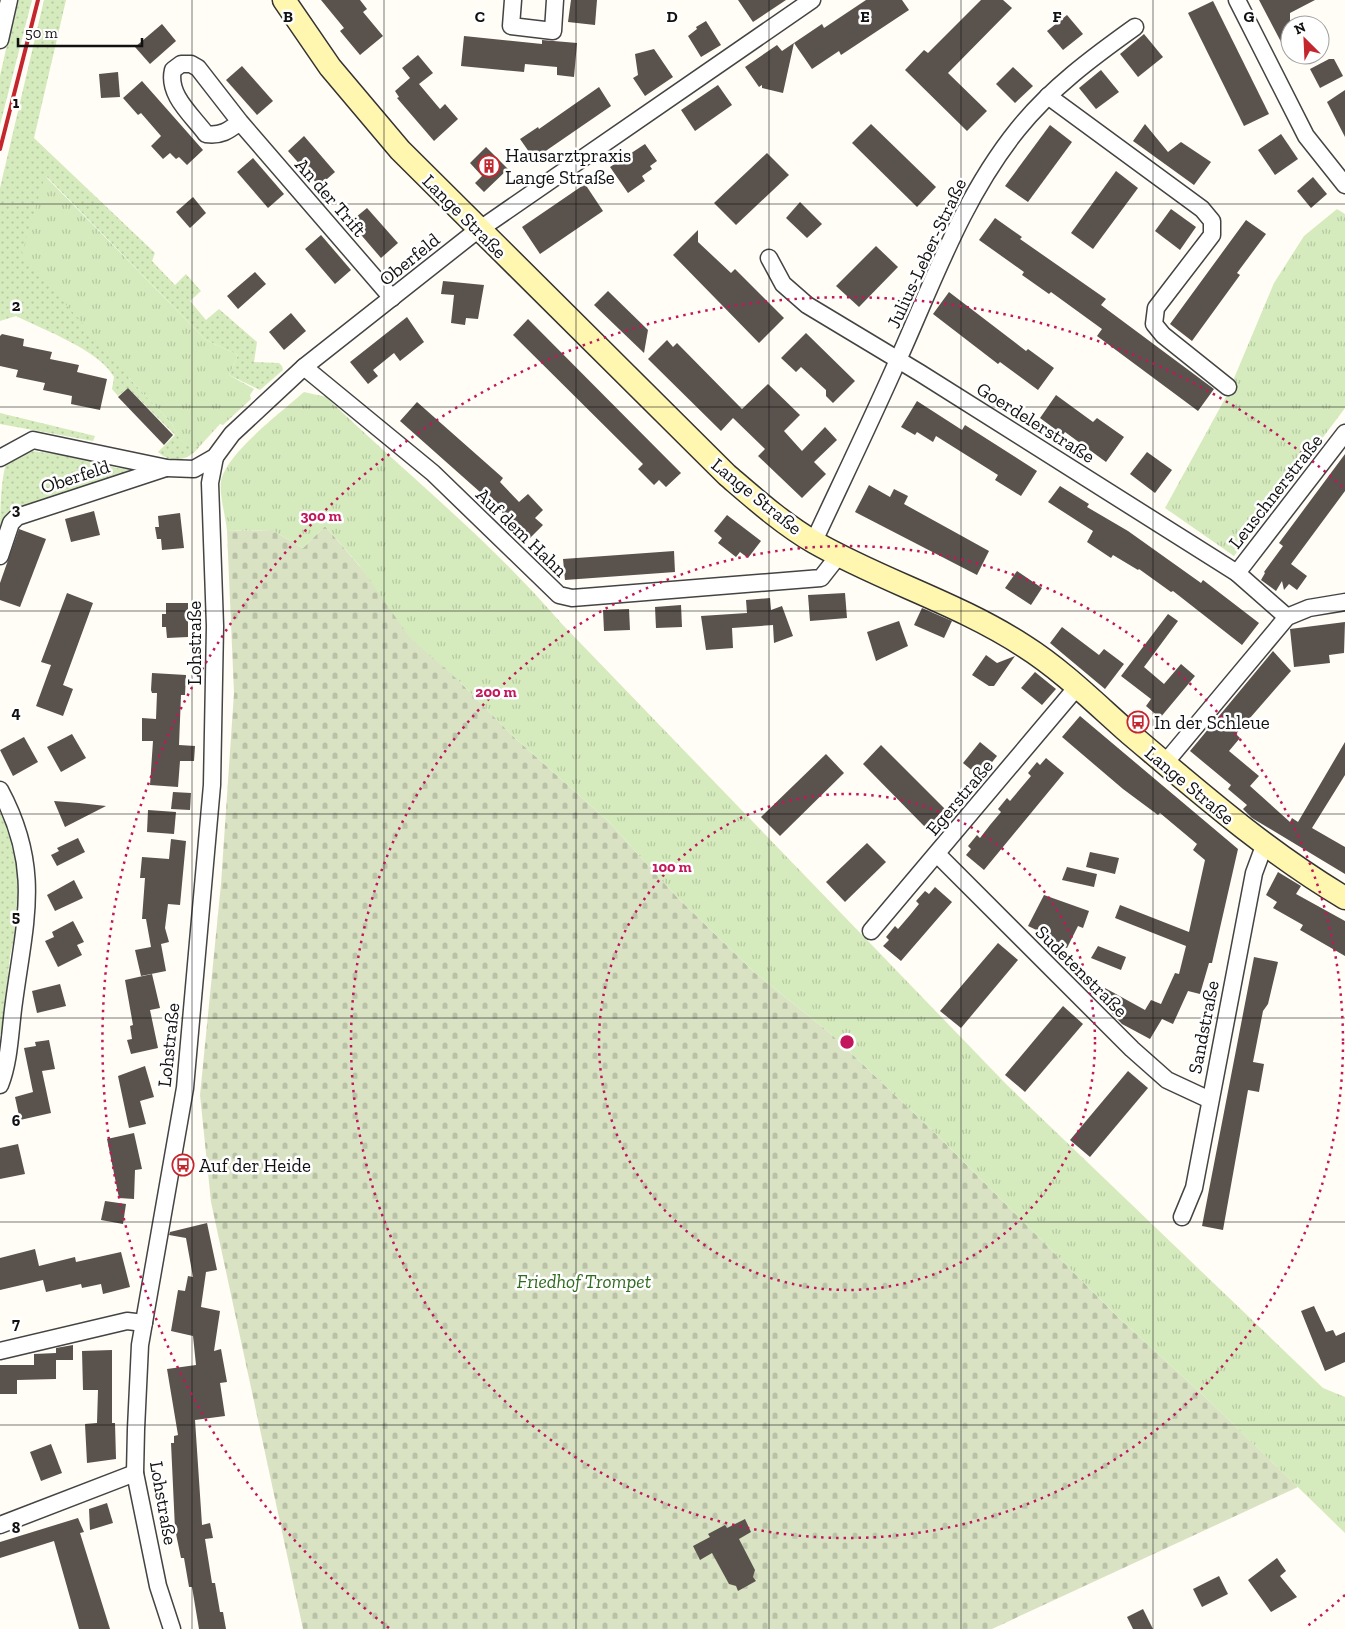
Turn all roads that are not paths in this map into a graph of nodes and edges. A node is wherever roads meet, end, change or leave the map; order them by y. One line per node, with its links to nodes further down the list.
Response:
1 (9, 0): 8 (street)
2 (284, 0): 12 (street, Lange Straße)
3 (513, 0): 4 (street)
4 (555, 0)
5 (812, 0): 12 (street, Oberfeld)
6 (1236, 0): 11 (street)
7 (1135, 27): 9 (street, Julius-Leber-Straße)
8 (0, 40)
9 (1048, 96): 15 (street, Julius-Leber-Straße); 17 (street)
10 (240, 122): 10 (street, An der Trift); 14 (street, An der Trift)
11 (1345, 185)
12 (479, 230): 14 (street, Oberfeld); 22 (street, Lange Straße)
13 (770, 258): 15 (street, Goerdelerstraße)
14 (392, 298): 16 (street, Oberfeld)
15 (898, 360): 22 (street, Julius-Leber-Straße); 25 (street, Goerdelerstraße)
16 (304, 366): 19 (street, Oberfeld); 23 (street, Auf dem Hahn)
17 (1228, 387)
18 (1345, 433): 25 (street, Leuschnerstraße)
19 (215, 457): 21 (street, Oberfeld); 38 (street, Lohstraße)
20 (0, 458): 21 (street, Oberfeld)
21 (167, 468): 24 (street, Oberfeld)
22 (814, 541): 23 (street, Lange Straße)
23 (839, 554): 28 (street, Lange Straße)
24 (0, 556)
25 (1237, 573): 27 (street, Goerdelerstraße)
26 (1345, 602): 27 (street)
27 (1287, 618): 29 (street)
28 (1077, 687): 29 (street, Lange Straße); 32 (street, Egerstraße)
29 (1164, 763): 31 (street, Lange Straße)
30 (0, 790): 35 (street)
31 (1264, 846): 33 (street, Lange Straße); 36 (street, Sandstraße)
32 (937, 854): 34 (street, Egerstraße); 36 (street, Sudetenstraße)
33 (1345, 898)
34 (871, 932)
35 (0, 1085)
36 (1210, 1100): 37 (street, Sandstraße)
37 (1182, 1217)
38 (144, 1323): 39 (street); 40 (street, Lohstraße)
39 (0, 1350)
40 (136, 1473): 41 (street); 42 (street, Lohstraße)
41 (0, 1525)
42 (172, 1629)

